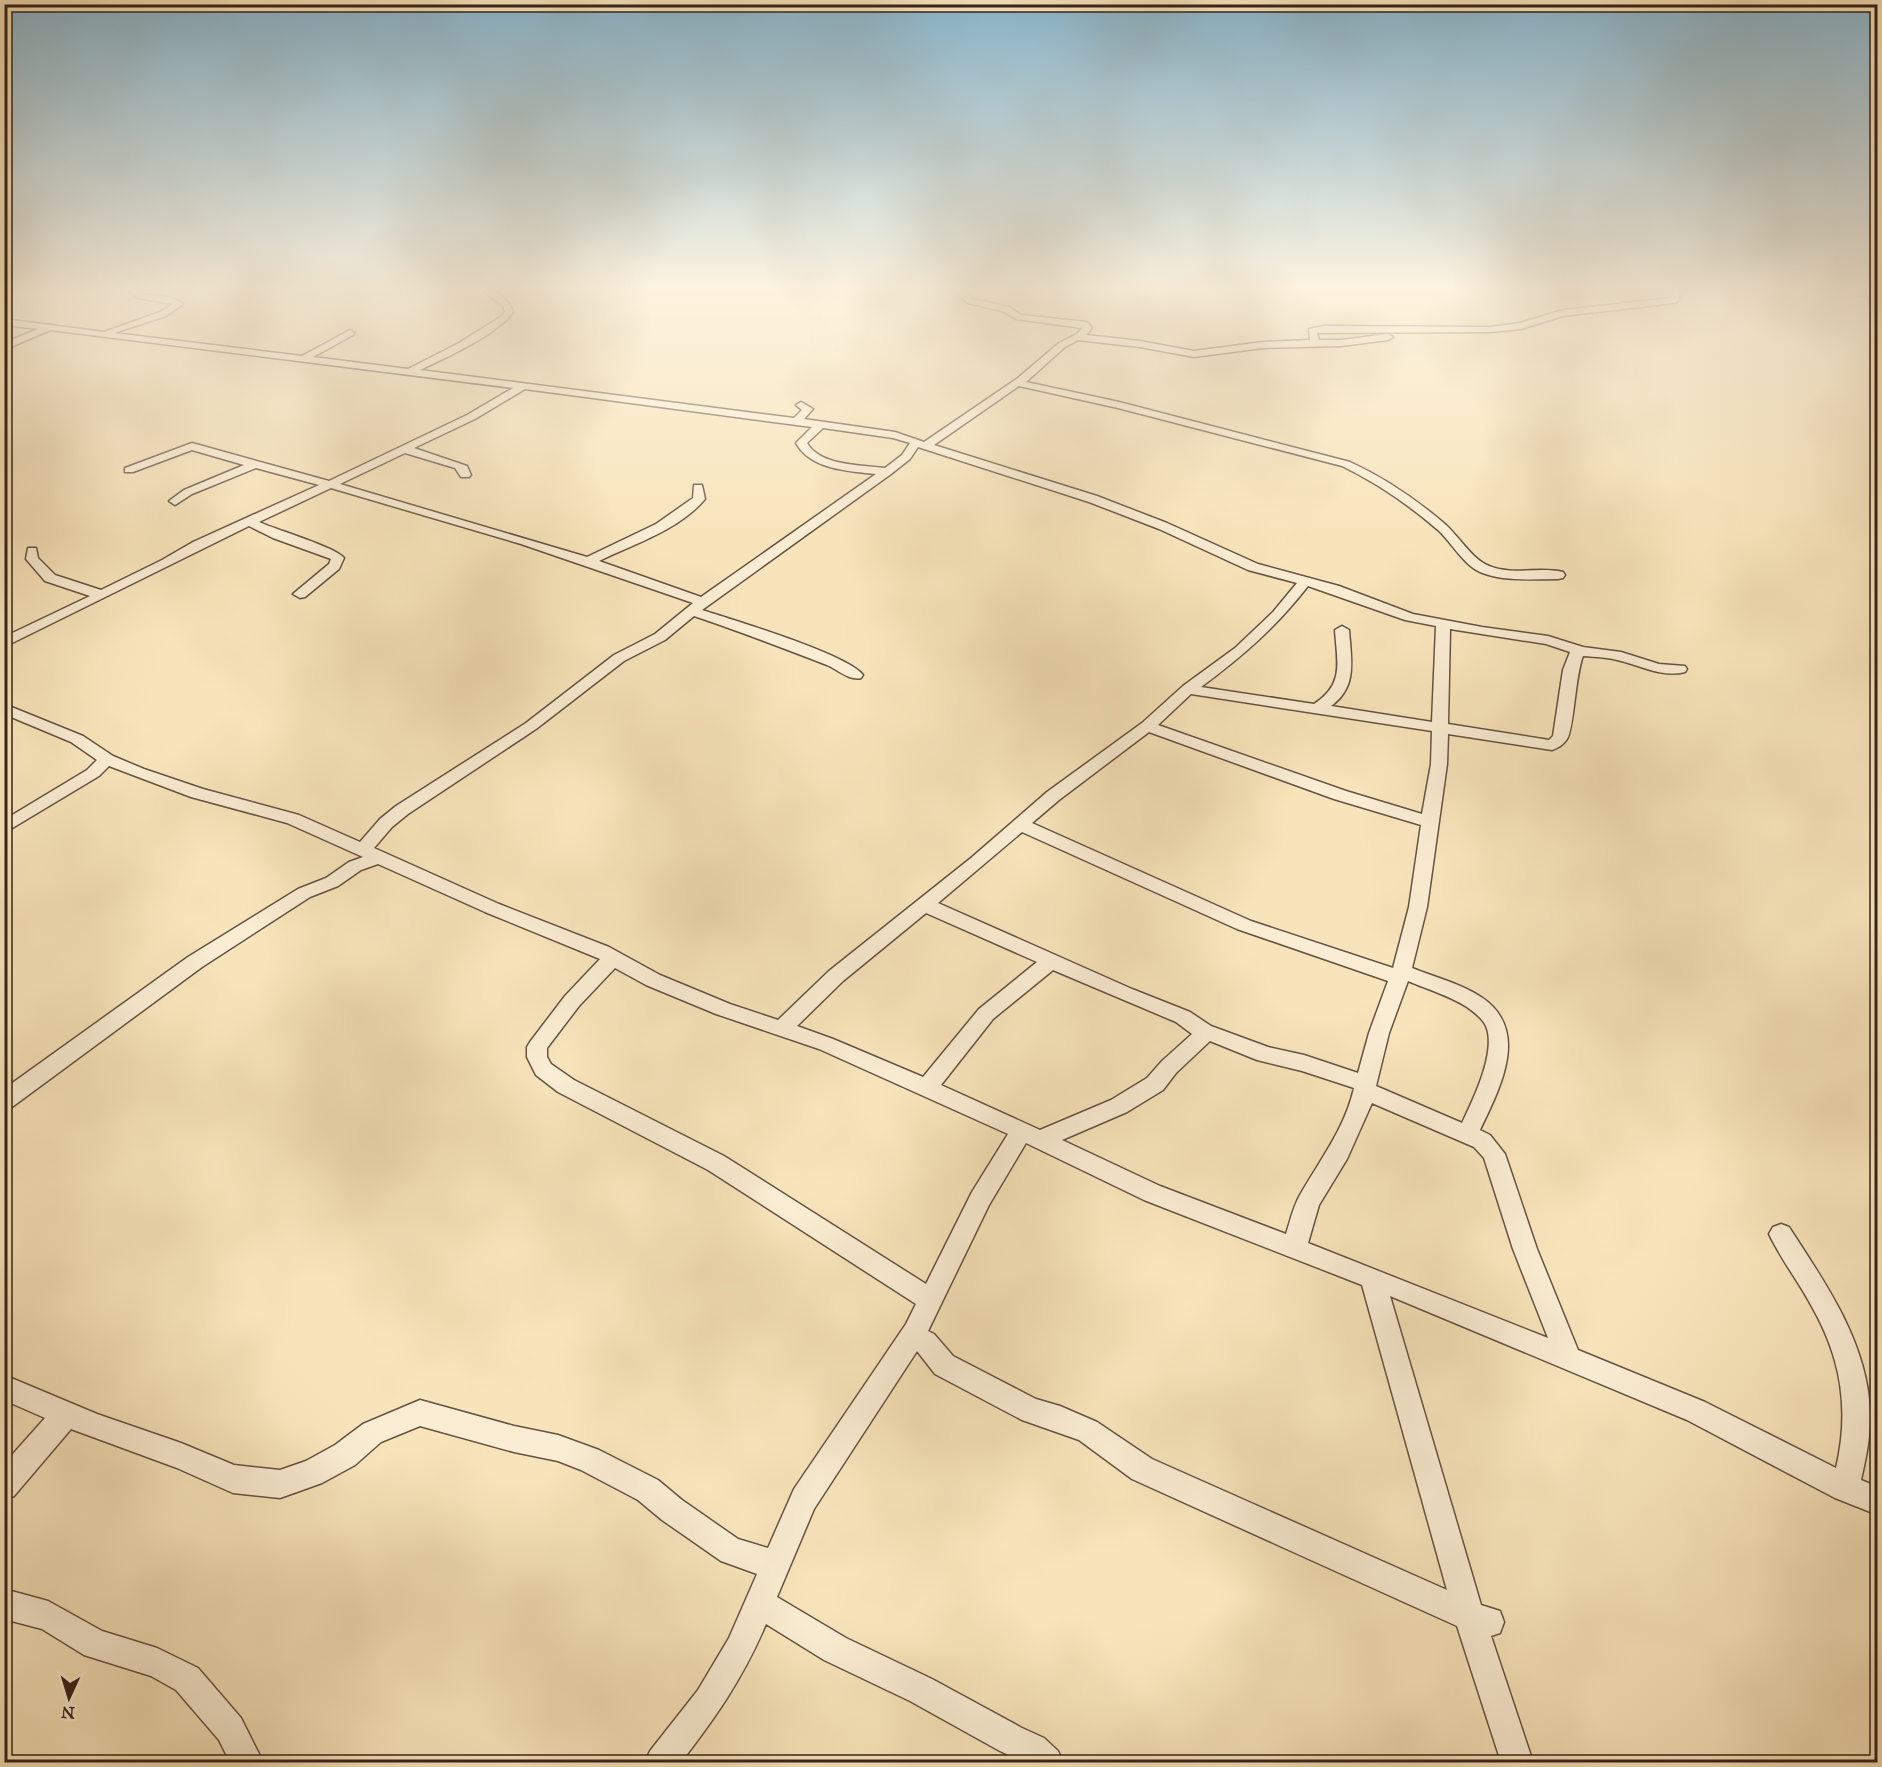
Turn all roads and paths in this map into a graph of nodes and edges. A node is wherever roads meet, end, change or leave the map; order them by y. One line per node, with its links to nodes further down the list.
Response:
1 (398, 370): 4 (street)
2 (413, 370): 4 (street)
3 (1032, 370): 5 (street)
4 (410, 372): 6 (street)
5 (1017, 383): 10 (street); 22 (street)
6 (522, 387): 8 (street); 11 (street)
7 (801, 405): 8 (street)
8 (797, 420): 9 (street)
9 (821, 424): 10 (street); 14 (street)
10 (921, 444): 14 (street); 23 (street)
11 (404, 449): 15 (street); 16 (street)
12 (255, 464): 13 (street); 16 (street); 18 (street)
13 (129, 470)
14 (887, 472): 26 (street)
15 (465, 475)
16 (331, 485): 19 (street); 21 (street)
17 (698, 487): 21 (street)
18 (175, 501)
19 (250, 522): 24 (street); 25 (street)
20 (32, 551): 25 (street)
21 (588, 562): 26 (street)
22 (1558, 575)
23 (1305, 581): 27 (street); 33 (street)
24 (300, 594)
25 (102, 595): 29 (street)
26 (698, 607): 32 (street); 42 (street)
27 (1443, 624): 30 (street); 37 (street)
28 (1342, 630): 34 (street)
29 (4, 643)
30 (1578, 650): 31 (street); 37 (street)
31 (1680, 669)
32 (856, 675)
33 (1188, 688): 34 (street); 36 (street)
34 (1317, 709): 37 (street)
35 (6, 710): 38 (street)
36 (1147, 726): 39 (street); 40 (street)
37 (1441, 726): 39 (street)
38 (107, 759): 41 (street); 42 (street)
39 (1429, 822): 46 (street)
40 (1020, 825): 43 (street); 46 (street)
41 (4, 828)
42 (369, 854): 44 (street); 51 (street)
43 (925, 905): 45 (street); 47 (street)
44 (613, 958): 47 (street); 57 (street)
45 (1051, 961): 48 (street); 50 (street)
46 (1401, 974): 49 (street); 52 (street)
47 (781, 1029): 50 (street)
48 (1206, 1033): 49 (street); 53 (street)
49 (1365, 1087): 52 (street); 55 (street)
50 (926, 1089): 53 (street)
51 (4, 1101)
52 (1467, 1134): 59 (street)
53 (1031, 1135): 55 (street); 57 (street)
54 (1780, 1233): 63 (street)
55 (1294, 1248): 56 (street)
56 (1372, 1278): 59 (street); 68 (street)
57 (930, 1300): 58 (street)
58 (912, 1337): 65 (street); 68 (street)
59 (1569, 1359): 63 (street)
60 (4, 1387): 61 (street)
61 (66, 1414): 62 (street); 65 (street)
62 (4, 1486)
63 (1845, 1488): 64 (street)
64 (1878, 1501)
65 (776, 1565): 66 (street)
66 (759, 1603): 70 (street); 71 (street)
67 (4, 1604): 69 (street)
68 (1479, 1619): 72 (street)
69 (247, 1762)
70 (661, 1762)
71 (1047, 1762)
72 (1517, 1762)

